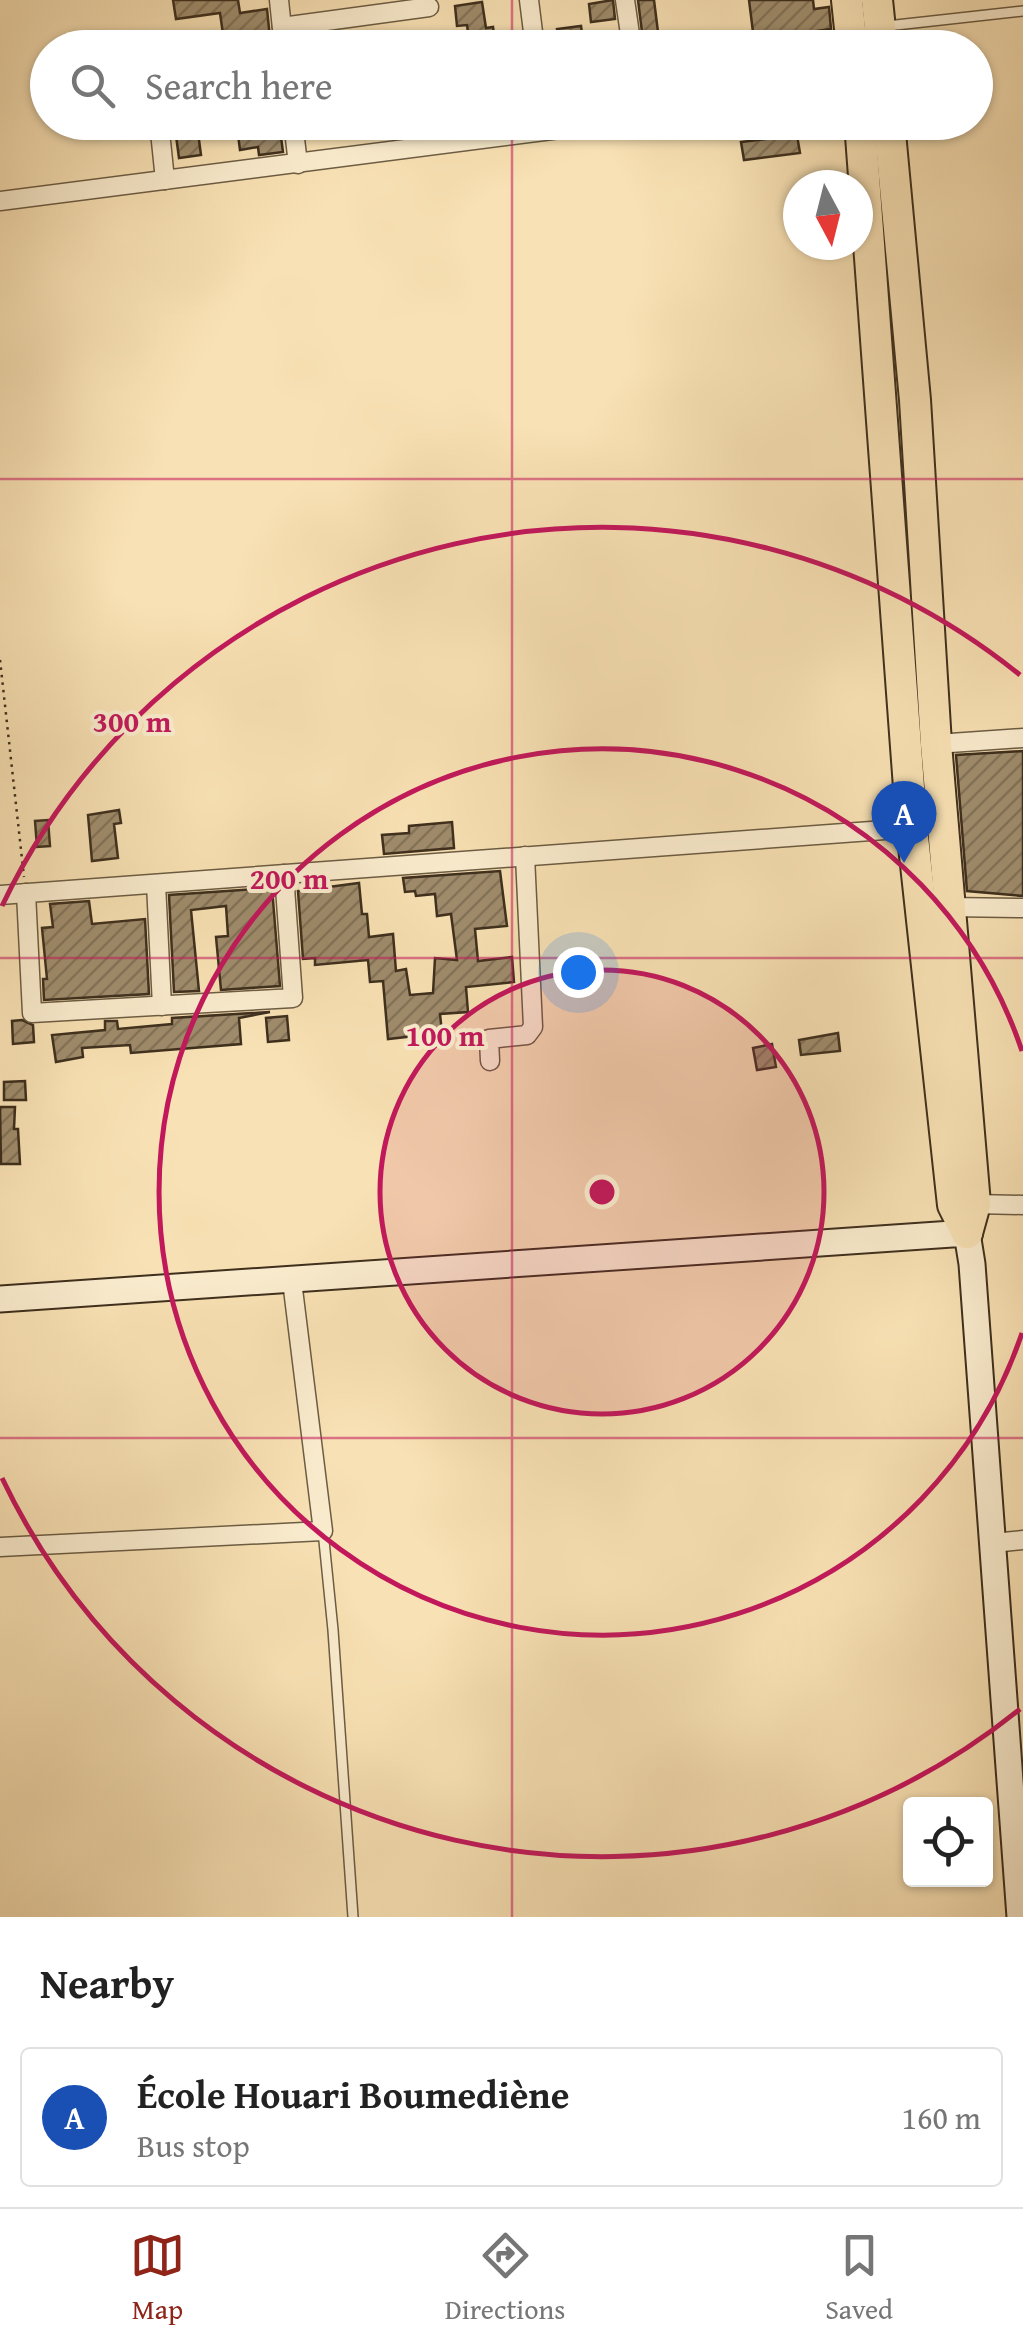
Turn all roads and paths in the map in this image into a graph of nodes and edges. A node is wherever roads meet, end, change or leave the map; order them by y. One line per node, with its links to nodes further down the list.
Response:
1 (279, 0): 8 (street)
2 (529, 0): 10 (street)
3 (625, 0): 11 (street)
4 (847, 0): 12 (highway)
5 (429, 6): 8 (street)
6 (1023, 11): 7 (lane)
7 (879, 25)
8 (282, 26): 9 (street)
9 (282, 30)
10 (533, 30)
11 (629, 30)
12 (850, 30)
13 (161, 140): 19 (street)
14 (295, 140): 18 (street)
15 (458, 140): 18 (street)
16 (861, 140): 24 (highway)
17 (891, 140): 23 (highway)
18 (298, 164): 19 (street)
19 (165, 180): 20 (street)
20 (0, 200)
21 (0, 660): 28 (path)
22 (1023, 738): 23 (street)
23 (936, 744): 30 (highway)
24 (912, 828): 25 (street); 35 (highway)
25 (525, 856): 26 (street); 33 (street)
26 (284, 874): 27 (street); 32 (street)
27 (156, 884): 28 (street); 32 (street)
28 (26, 894): 29 (street); 32 (street)
29 (0, 896)
30 (950, 908): 31 (street); 35 (highway)
31 (1023, 908)
32 (162, 1006)
33 (490, 1061)
34 (1023, 1204): 35 (street)
35 (971, 1219): 36 (street); 40 (street)
36 (292, 1281): 37 (street); 38 (street)
37 (0, 1299)
38 (323, 1531): 41 (street); 42 (lane)
39 (1023, 1540): 40 (street)
40 (993, 1543): 43 (street)
41 (0, 1547)
42 (352, 1917)
43 (1020, 1917)

